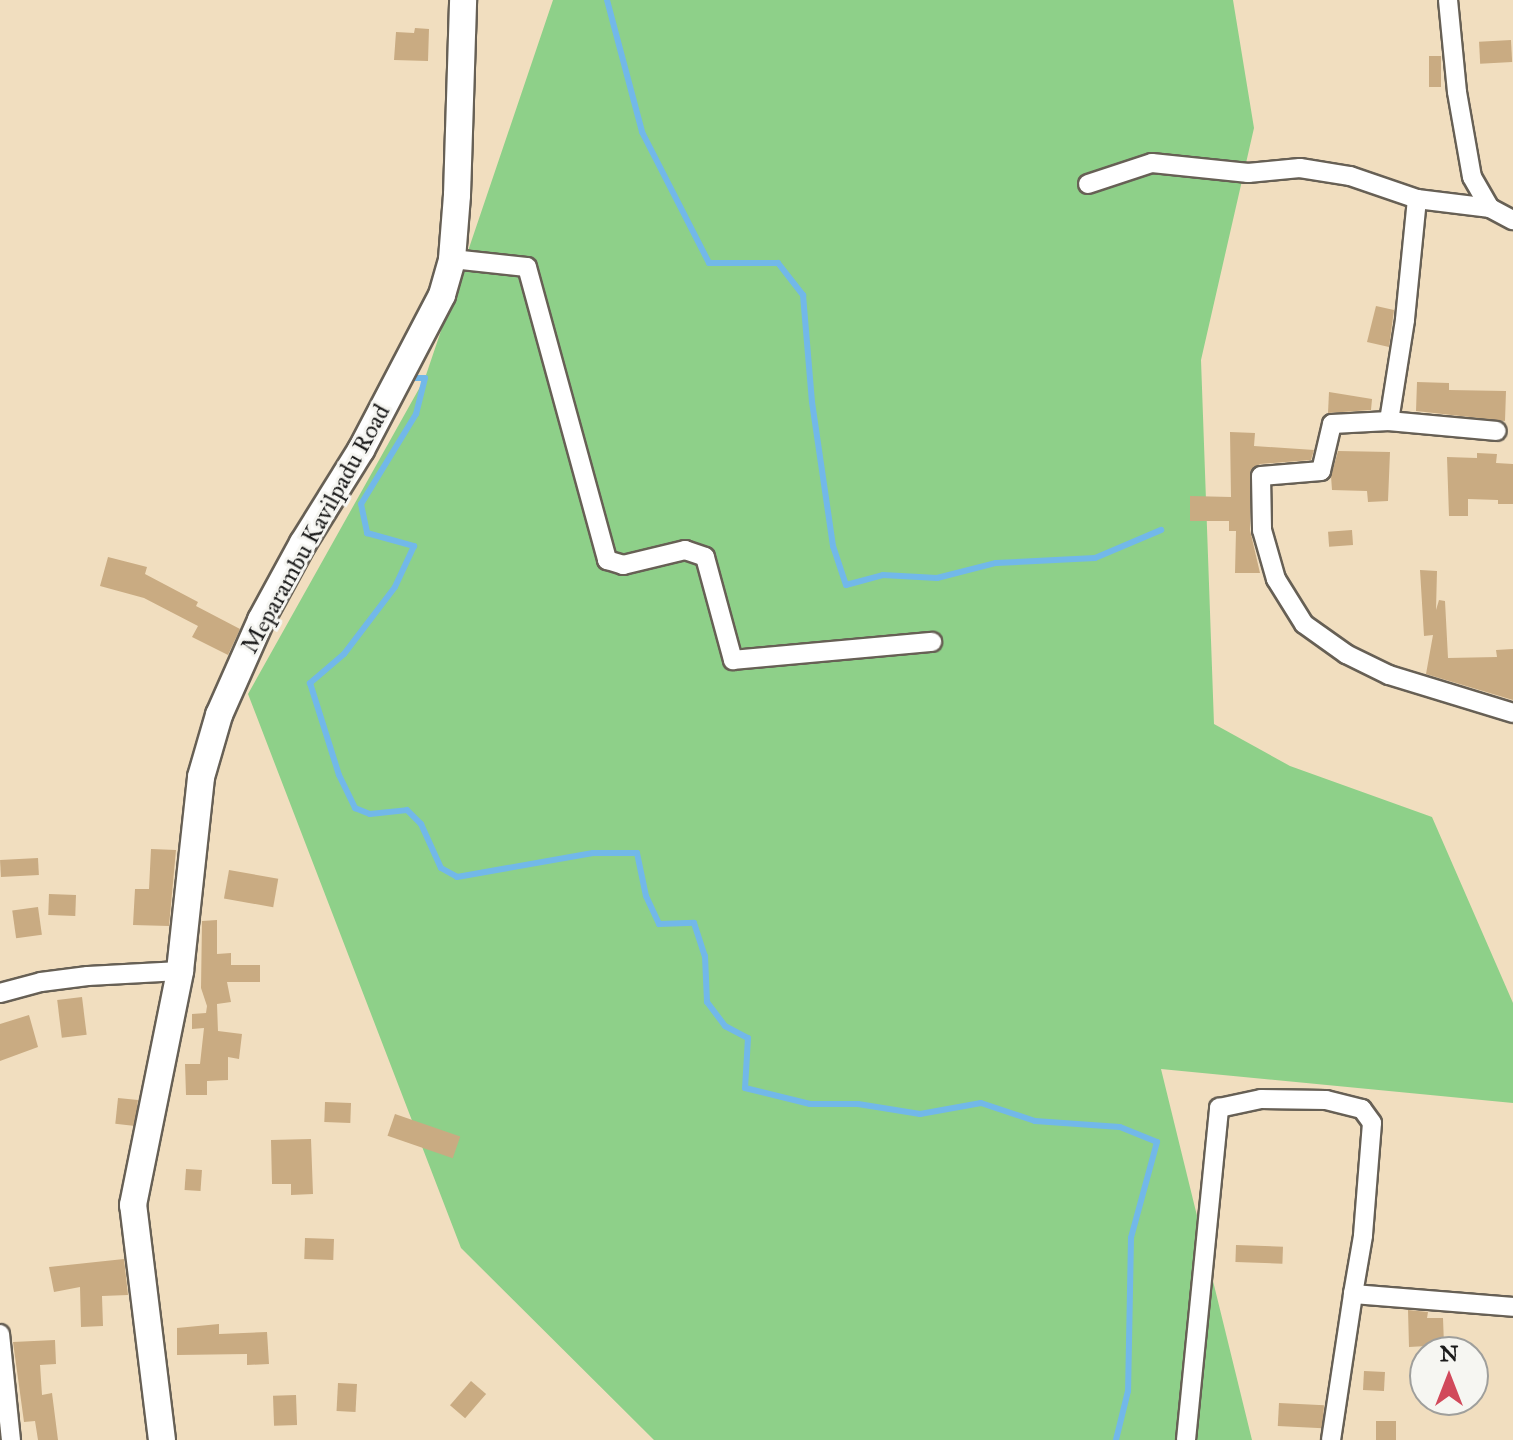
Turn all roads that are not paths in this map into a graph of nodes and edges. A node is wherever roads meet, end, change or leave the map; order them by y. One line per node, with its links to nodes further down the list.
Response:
1 (463, 0): 7 (main road, Meparambu Kavilpadu Road)
2 (1448, 0): 5 (street)
3 (1088, 184): 4 (street)
4 (1417, 199): 5 (street); 8 (street)
5 (1490, 208): 6 (street)
6 (1513, 220)
7 (452, 259): 10 (street); 12 (main road, Meparambu Kavilpadu Road)
8 (1389, 421): 9 (street); 11 (street)
9 (1497, 431)
10 (932, 642)
11 (1513, 713)
12 (180, 971): 13 (street); 18 (main road, Meparambu Kavilpadu Road)
13 (0, 993)
14 (1353, 1294): 15 (street); 19 (street); 20 (street)
15 (1513, 1307)
16 (0, 1334): 17 (street)
17 (11, 1440)
18 (162, 1440)
19 (1186, 1440)
20 (1331, 1440)

